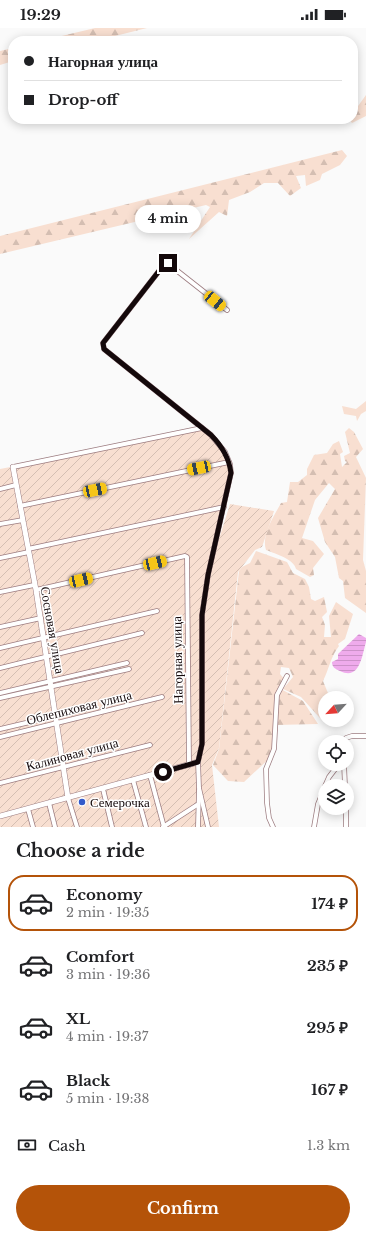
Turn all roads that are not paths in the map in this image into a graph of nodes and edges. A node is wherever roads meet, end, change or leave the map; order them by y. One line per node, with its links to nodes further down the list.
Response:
1 (226, 310): 2 (street)
2 (202, 428): 3 (street); 4 (street)
3 (229, 462): 7 (street); 8 (street)
4 (13, 467): 5 (street, Сосновая улица)
5 (16, 485): 6 (street); 7 (street, Сосновая улица)
6 (0, 489)
7 (20, 506): 9 (street, Сосновая улица)
8 (224, 507): 11 (street); 38 (street)
9 (23, 520): 10 (street); 11 (street, Сосновая улица)
10 (0, 524)
11 (28, 551): 12 (street); 13 (street, Сосновая улица)
12 (0, 558)
13 (35, 587): 14 (street); 16 (street, Сосновая улица); 39 (street, Нагорная улица)
14 (0, 592)
15 (157, 611): 19 (street)
16 (41, 618): 17 (street); 19 (street, Сосновая улица)
17 (0, 627)
18 (142, 632): 21 (street)
19 (44, 638): 20 (street); 21 (street, Сосновая улица)
20 (0, 648)
21 (47, 657): 23 (street); 26 (street, Сосновая улица)
22 (127, 664): 26 (street)
23 (0, 668)
24 (129, 669): 26 (street)
25 (287, 676): 61 (street)
26 (52, 685): 27 (street); 29 (street); 31 (street, Сосновая улица)
27 (0, 693)
28 (162, 697): 32 (street, Облепиховая улица)
29 (0, 698)
30 (81, 710): 31 (street)
31 (57, 716): 32 (street, Сосновая улица); 33 (street)
32 (58, 723): 36 (street, Облепиховая улица); 40 (street, Сосновая улица)
33 (0, 729)
34 (354, 736): 35 (street)
35 (366, 736)
36 (0, 737)
37 (150, 745): 40 (street, Калиновая улица)
38 (198, 762): 39 (street); 44 (street)
39 (189, 764): 41 (street)
40 (64, 767): 43 (street, Калиновая улица); 46 (street, Сосновая улица)
41 (150, 775): 42 (street); 58 (street)
42 (133, 780): 45 (street); 57 (street)
43 (0, 783)
44 (199, 788): 49 (street); 60 (street)
45 (103, 789): 46 (street); 56 (street)
46 (68, 798): 47 (street); 55 (street)
47 (49, 804): 50 (street); 54 (street)
48 (318, 804): 62 (street)
49 (197, 805): 58 (street); 59 (street)
50 (28, 809): 52 (street); 53 (street)
51 (346, 815): 63 (street)
52 (0, 816)
53 (33, 827)
54 (55, 827)
55 (77, 827)
56 (112, 827)
57 (146, 827)
58 (163, 827)
59 (198, 827)
60 (208, 827)
61 (273, 827)
62 (314, 827)
63 (346, 827)

